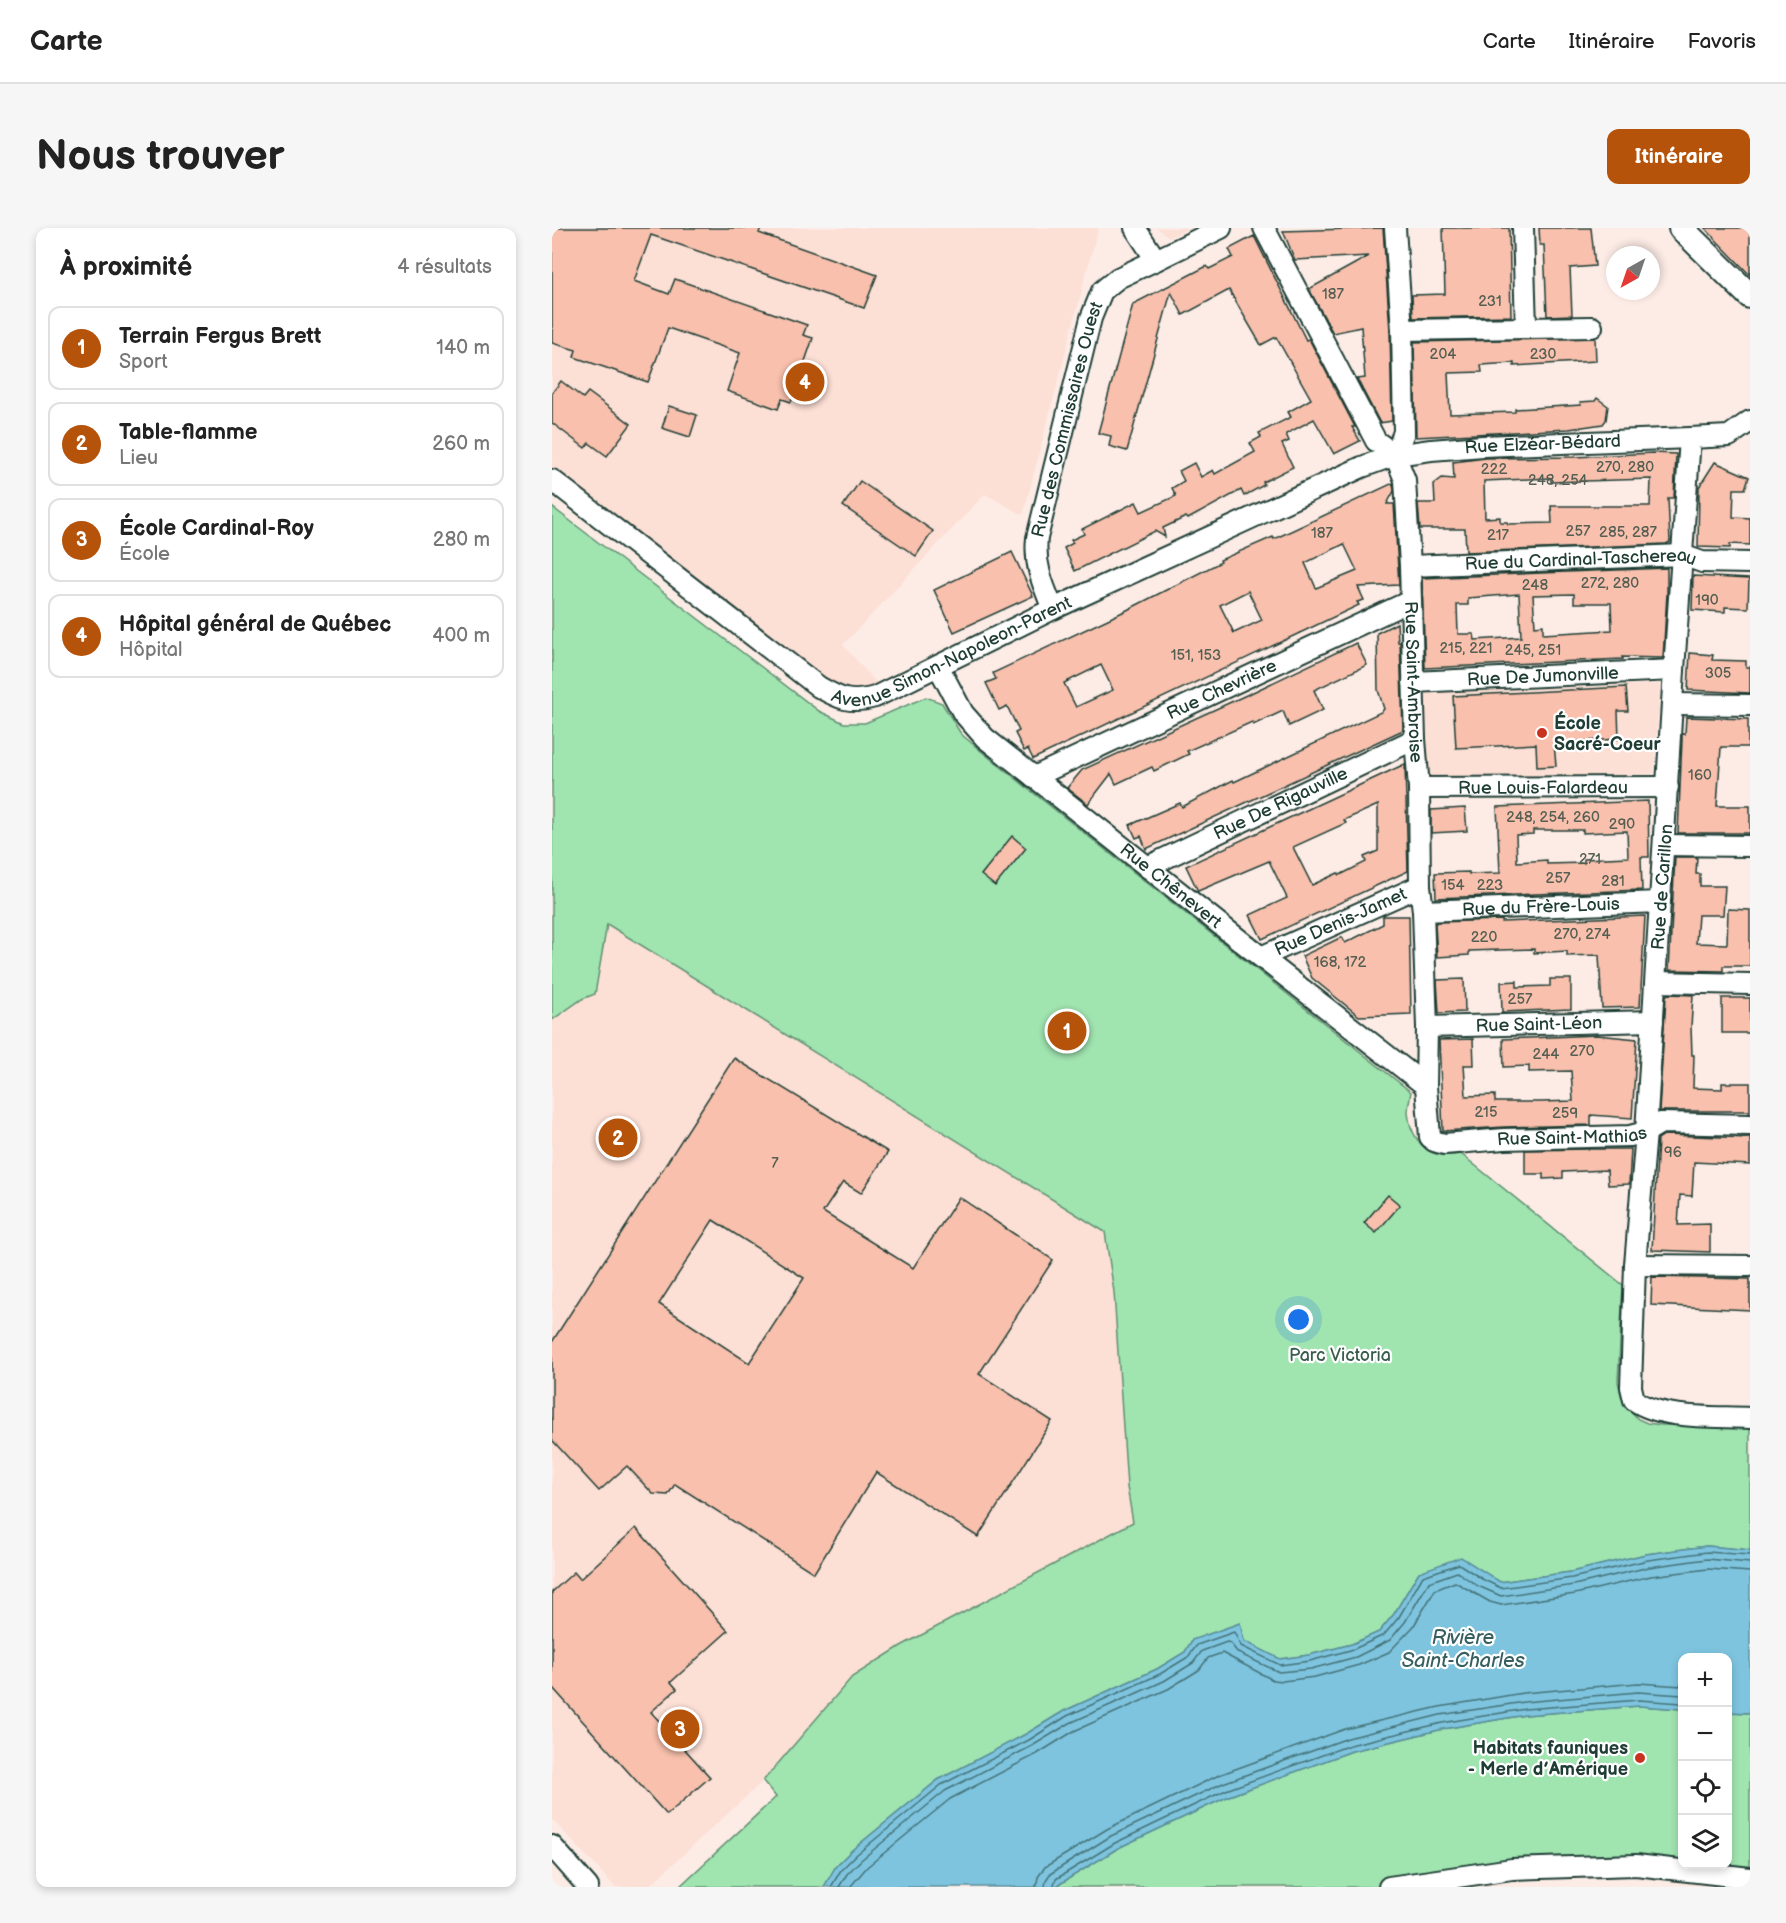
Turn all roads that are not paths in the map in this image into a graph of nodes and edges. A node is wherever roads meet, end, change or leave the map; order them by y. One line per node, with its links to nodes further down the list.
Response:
1 (1135, 228): 7 (street)
2 (1221, 228): 7 (street, Rue des Commissaires Ouest)
3 (1264, 228): 14 (street)
4 (1395, 228): 11 (street)
5 (1524, 228): 10 (street)
6 (1682, 228): 8 (street)
7 (1156, 260): 20 (street, Rue des Commissaires Ouest)
8 (1750, 296)
9 (1592, 327): 10 (street)
10 (1526, 328): 11 (street)
11 (1402, 330): 14 (street)
12 (1750, 422): 13 (street)
13 (1690, 438): 14 (street, Rue Elzéar-Bédard); 16 (street, Rue de Carillon)
14 (1395, 455): 18 (street, Rue Saint-Ambroise); 20 (street, Avenue Simon-Napoleon-Parent)
15 (552, 480): 21 (street, Avenue Simon-Napoleon-Parent)
16 (1682, 555): 17 (street, Rue du Cardinal-Taschereau); 18 (street, Rue du Cardinal-Taschereau); 22 (street, Rue de Carillon)
17 (1750, 562)
18 (1410, 566): 19 (street, Rue Saint-Ambroise)
19 (1410, 601): 23 (street, Rue Saint-Ambroise); 27 (street, Rue Chevrière)
20 (1053, 609): 21 (street, Avenue Simon-Napoleon-Parent)
21 (938, 666): 27 (street, Rue Chênevert)
22 (1674, 670): 23 (street, Rue De Jumonville); 24 (street, Rue de Carillon)
23 (1413, 682): 26 (street, Rue Saint-Ambroise)
24 (1673, 704): 25 (street); 28 (street, Rue de Carillon)
25 (1750, 705)
26 (1415, 739): 29 (street, Rue Saint-Ambroise); 32 (street, Rue De Rigauville)
27 (1034, 777): 32 (street, Rue Chênevert)
28 (1668, 787): 29 (street, Rue Louis-Falardeau); 30 (street, Rue de Carillon)
29 (1419, 788): 33 (street, Rue Saint-Ambroise)
30 (1664, 845): 31 (street); 34 (street, Rue de Carillon)
31 (1750, 846)
32 (1147, 867): 36 (street, Rue Chênevert)
33 (1420, 886): 35 (street, Rue Saint-Ambroise); 36 (street, Rue Denis-Jamet)
34 (1660, 902): 35 (street, Rue du Frère-Louis); 37 (street, Rue de Carillon)
35 (1423, 911): 40 (street, Rue Saint-Ambroise)
36 (1261, 957): 41 (street, Rue Chênevert)
37 (1656, 982): 38 (street); 39 (street, Rue de Carillon)
38 (1750, 984)
39 (1653, 1021): 40 (street, Rue Saint-Léon); 43 (street, Rue de Carillon)
40 (1427, 1027): 41 (street, Rue Saint-Ambroise)
41 (1426, 1086): 44 (street, Rue Saint-Ambroise)
42 (1750, 1125): 43 (street, Rue Saint-Mathias)
43 (1646, 1132): 44 (street, Rue Saint-Mathias); 45 (street, Rue de Carillon)
44 (1430, 1137)
45 (1635, 1265): 46 (street); 47 (street, Rue de Carillon)
46 (1750, 1266)
47 (1750, 1418)
48 (552, 1846): 50 (street)
49 (1750, 1878): 51 (street)
50 (588, 1887)
51 (1389, 1887)

